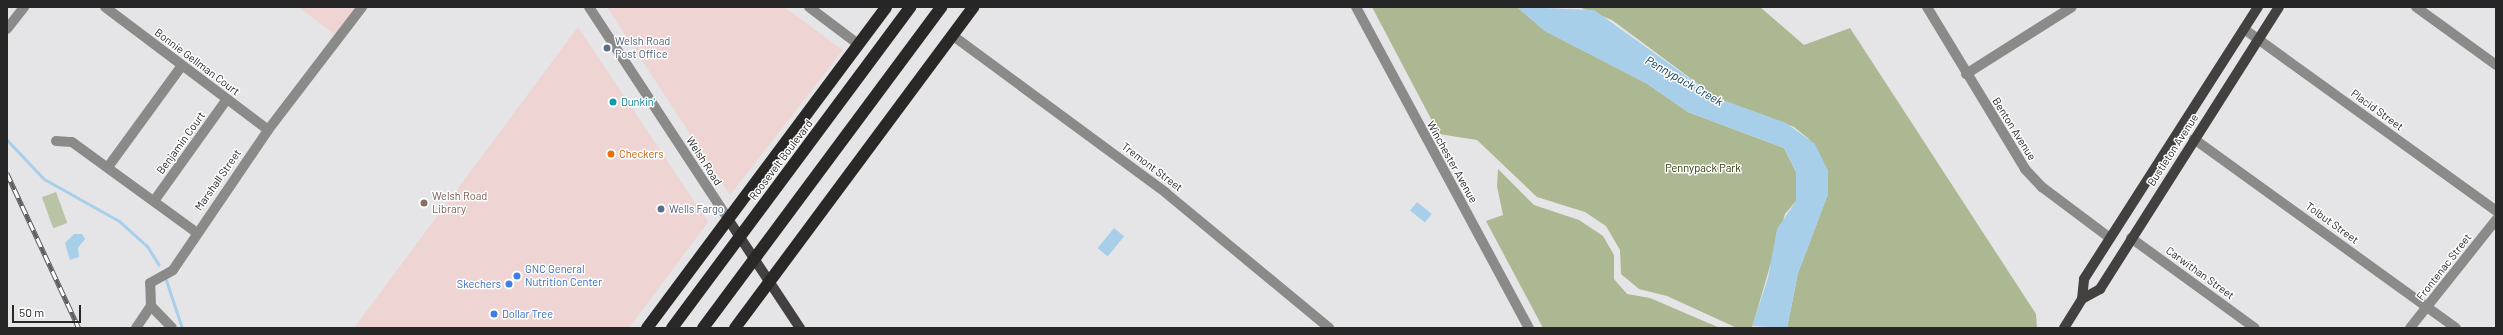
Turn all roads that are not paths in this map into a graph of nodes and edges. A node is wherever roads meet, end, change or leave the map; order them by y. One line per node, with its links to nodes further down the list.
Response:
1 (24, 7): 16 (street)
2 (362, 7): 25 (street, Marshall Street)
3 (589, 7): 31 (street, Welsh Road)
4 (809, 7): 20 (street)
5 (886, 7): 20 (highway, Roosevelt Boulevard)
6 (910, 7): 34 (highway, Roosevelt Boulevard)
7 (941, 7): 37 (highway)
8 (973, 7): 18 (highway)
9 (1356, 7): 50 (street, Winchester Avenue)
10 (1927, 7): 23 (street, Benton Avenue)
11 (2258, 7): 17 (main road, Bustleton Avenue)
12 (2278, 7): 19 (main road, Bustleton Avenue)
13 (2416, 7): 21 (street)
14 (2069, 8): 23 (street)
15 (111, 9): 22 (street, Bonnie Gellman Court)
16 (7, 29)
17 (2244, 29): 19 (street, Placid Street); 35 (main road, Bustleton Avenue)
18 (952, 35): 38 (highway); 49 (street, Tremont Street)
19 (2258, 39): 26 (main road, Bustleton Avenue); 30 (street, Placid Street)
20 (858, 44): 31 (highway, Roosevelt Boulevard)
21 (2496, 65)
22 (181, 67): 24 (street, Bonnie Gellman Court); 28 (street)
23 (1966, 74): 35 (street, Benton Avenue)
24 (227, 99): 25 (street, Bonnie Gellman Court); 29 (street, Benjamin Court)
25 (268, 130): 33 (street, Marshall Street)
26 (2194, 139): 36 (main road, Bustleton Avenue); 41 (street, Tolbut Street)
27 (56, 141): 28 (street)
28 (108, 167): 29 (street)
29 (154, 201): 33 (street)
30 (2496, 211)
31 (728, 219): 34 (main road, Welsh Road); 44 (highway, Roosevelt Boulevard)
32 (2496, 220): 41 (street, Frontenac Street)
33 (196, 232): 40 (street, Marshall Street)
34 (740, 237): 37 (main road, Welsh Road); 45 (highway, Roosevelt Boulevard)
35 (2110, 238): 39 (main road, Bustleton Avenue)
36 (2131, 238): 39 (main road, Bustleton Avenue); 52 (street, Carwithan Street)
37 (755, 259): 38 (main road, Welsh Road); 46 (highway)
38 (770, 282): 47 (highway); 48 (main road, Welsh Road)
39 (2082, 299): 51 (main road, Bustleton Avenue)
40 (151, 306): 42 (street); 43 (street)
41 (2428, 307): 53 (street, Frontenac Street); 54 (street, Tolbut Street)
42 (136, 328)
43 (172, 328)
44 (647, 328)
45 (672, 328)
46 (704, 328)
47 (735, 328)
48 (800, 328)
49 (1329, 328)
50 (1529, 328)
51 (2064, 328)
52 (2255, 328)
53 (2410, 328)
54 (2456, 328)

